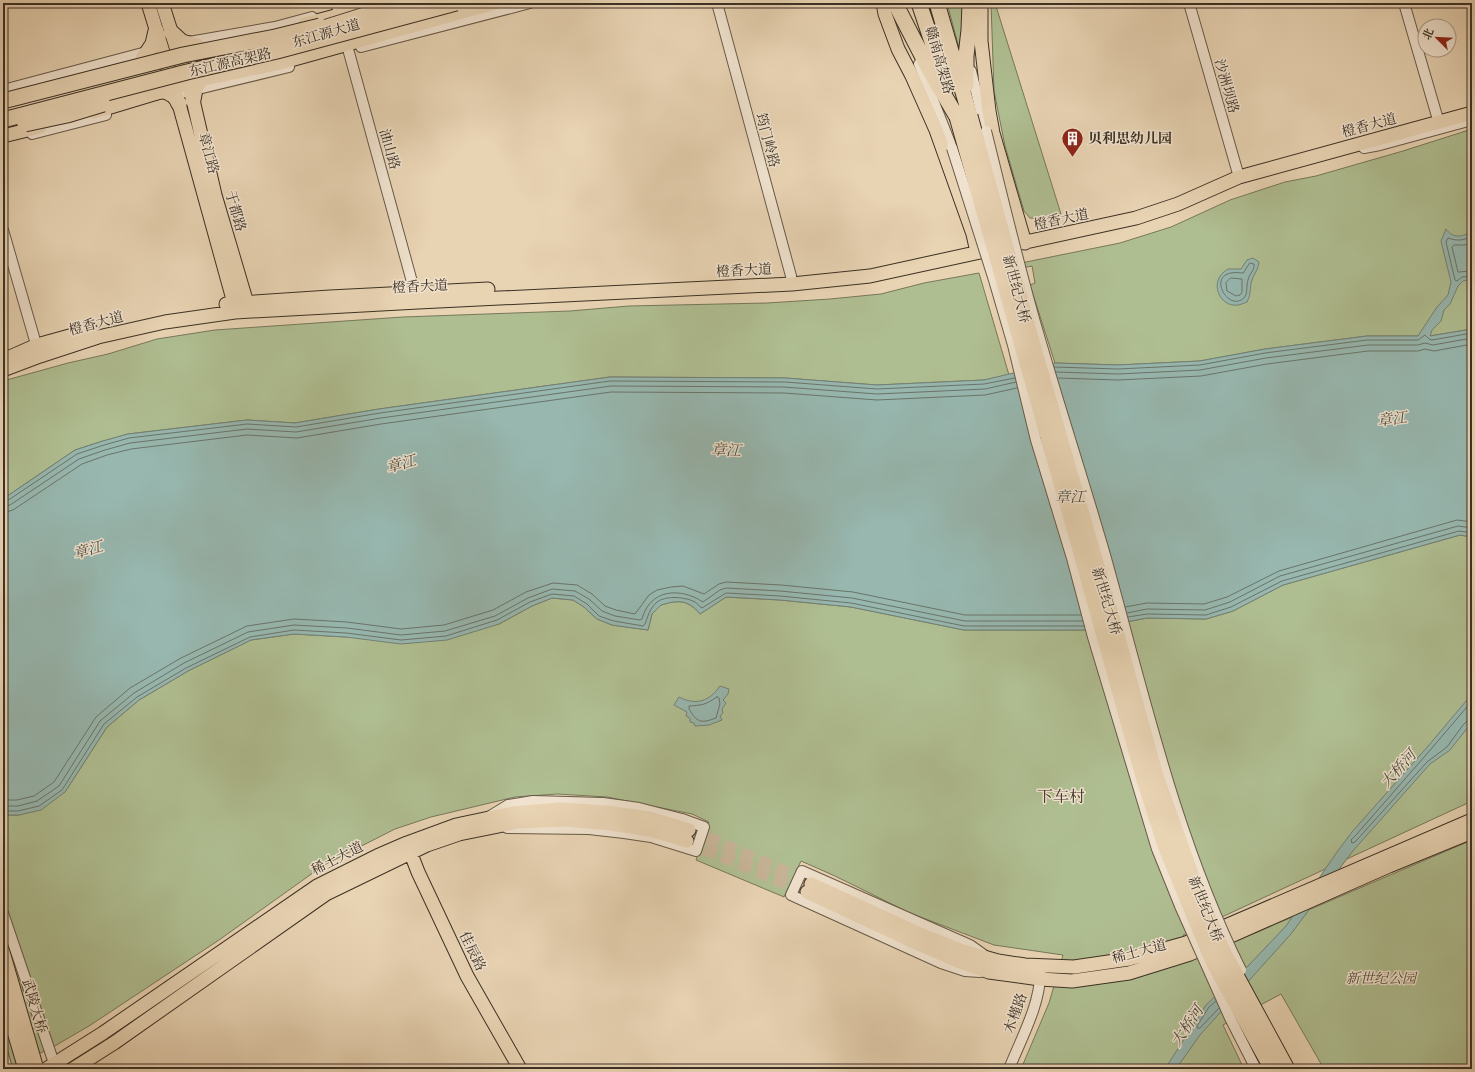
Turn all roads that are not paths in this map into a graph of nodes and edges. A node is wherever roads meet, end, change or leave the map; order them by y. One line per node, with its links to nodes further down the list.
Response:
1 (148, 3): 23 (main road)
2 (162, 3): 23 (main road, 于都路)
3 (385, 3): 21 (main road, 东江源大道)
4 (410, 3): 22 (highway, 东江源高架路, bridge)
5 (456, 3): 22 (highway, 东江源高架路, bridge)
6 (495, 3): 24 (main road, 东江源大道)
7 (530, 3): 24 (street)
8 (717, 3): 45 (street, 筠门岭路)
9 (883, 3): 44 (main road)
10 (889, 3): 74 (street, bridge)
11 (895, 3): 33 (highway)
12 (919, 3): 33 (highway)
13 (924, 3): 33 (highway, 赣南高架路)
14 (937, 3): 33 (highway, 赣南高架路)
15 (942, 3): 33 (highway)
16 (970, 3): 33 (highway)
17 (977, 3): 77 (street, bridge)
18 (981, 3): 43 (main road)
19 (1188, 3): 41 (street, 沙洲坝路)
20 (1404, 3): 34 (street)
21 (338, 10): 22 (street); 23 (main road, 东江源大道); 24 (street, 油山路)
22 (370, 14): 29 (highway, bridge); 31 (highway, 东江源高架路, bridge); 35 (highway, 东江源高架路, bridge); 37 (highway, bridge)
23 (179, 41): 25 (main road, 东江源大道); 25 (highway); 27 (main road, 于都路)
24 (347, 47): 27 (main road, 东江源大道); 46 (street, 油山路)
25 (152, 53): 26 (street); 27 (main road, 章江路); 28 (main road, 东江源大道)
26 (3, 90)
27 (182, 92): 38 (main road, 东江源大道); 39 (street); 47 (main road, 章江路); 48 (main road, 于都路)
28 (3, 95)
29 (3, 101)
30 (1472, 104): 34 (main road, 橙香大道)
31 (3, 110)
32 (1472, 113): 34 (main road, 橙香大道)
33 (963, 116): 75 (highway, 新世纪大桥, bridge); 76 (highway, 新世纪大桥, bridge)
34 (1438, 119): 40 (main road, 橙香大道); 41 (main road, 橙香大道)
35 (3, 120)
36 (1472, 120): 40 (street)
37 (3, 130)
38 (3, 136)
39 (3, 142)
40 (1309, 158): 41 (main road, 橙香大道)
41 (1238, 173): 43 (main road, 橙香大道)
42 (3, 230): 49 (street)
43 (1024, 239): 44 (main road, 橙香大道)
44 (976, 248): 45 (main road, 橙香大道)
45 (791, 280): 46 (main road, 橙香大道)
46 (417, 297): 48 (main road, 橙香大道)
47 (234, 308): 48 (main road, 橙香大道); 49 (main road, 橙香大道)
48 (248, 308)
49 (38, 351): 50 (main road, 橙香大道); 51 (main road, 橙香大道)
50 (3, 360)
51 (3, 370)
52 (1472, 820): 60 (main road, 稀土大道)
53 (490, 823): 53 (street); 55 (main road, 稀土大道); 56 (main road, 稀土大道)
54 (1472, 832): 62 (main road, 稀土大道)
55 (688, 835)
56 (404, 850): 65 (main road, 稀土大道); 70 (main road, 稀土大道); 71 (main road, 佳辰路); 72 (main road, 佳辰路)
57 (3, 913): 65 (street)
58 (3, 952): 63 (main road, 武陵大桥)
59 (987, 958): 60 (main road, 稀土大道); 61 (main road, 稀土大道); 61 (street)
60 (1040, 966): 62 (street, 木槿路)
61 (989, 972): 62 (main road, 稀土大道)
62 (1040, 979): 73 (street, 木槿路)
63 (7, 994): 65 (main road); 67 (main road); 68 (main road, 武陵大桥); 69 (main road, 武陵大桥)
64 (3, 1054): 66 (street)
65 (50, 1068)
66 (7, 1069)
67 (20, 1069)
68 (25, 1069)
69 (37, 1069)
70 (73, 1069)
71 (511, 1069)
72 (520, 1069)
73 (1009, 1069)
74 (1256, 1069)
75 (1272, 1069)
76 (1287, 1069)
77 (1293, 1069)

